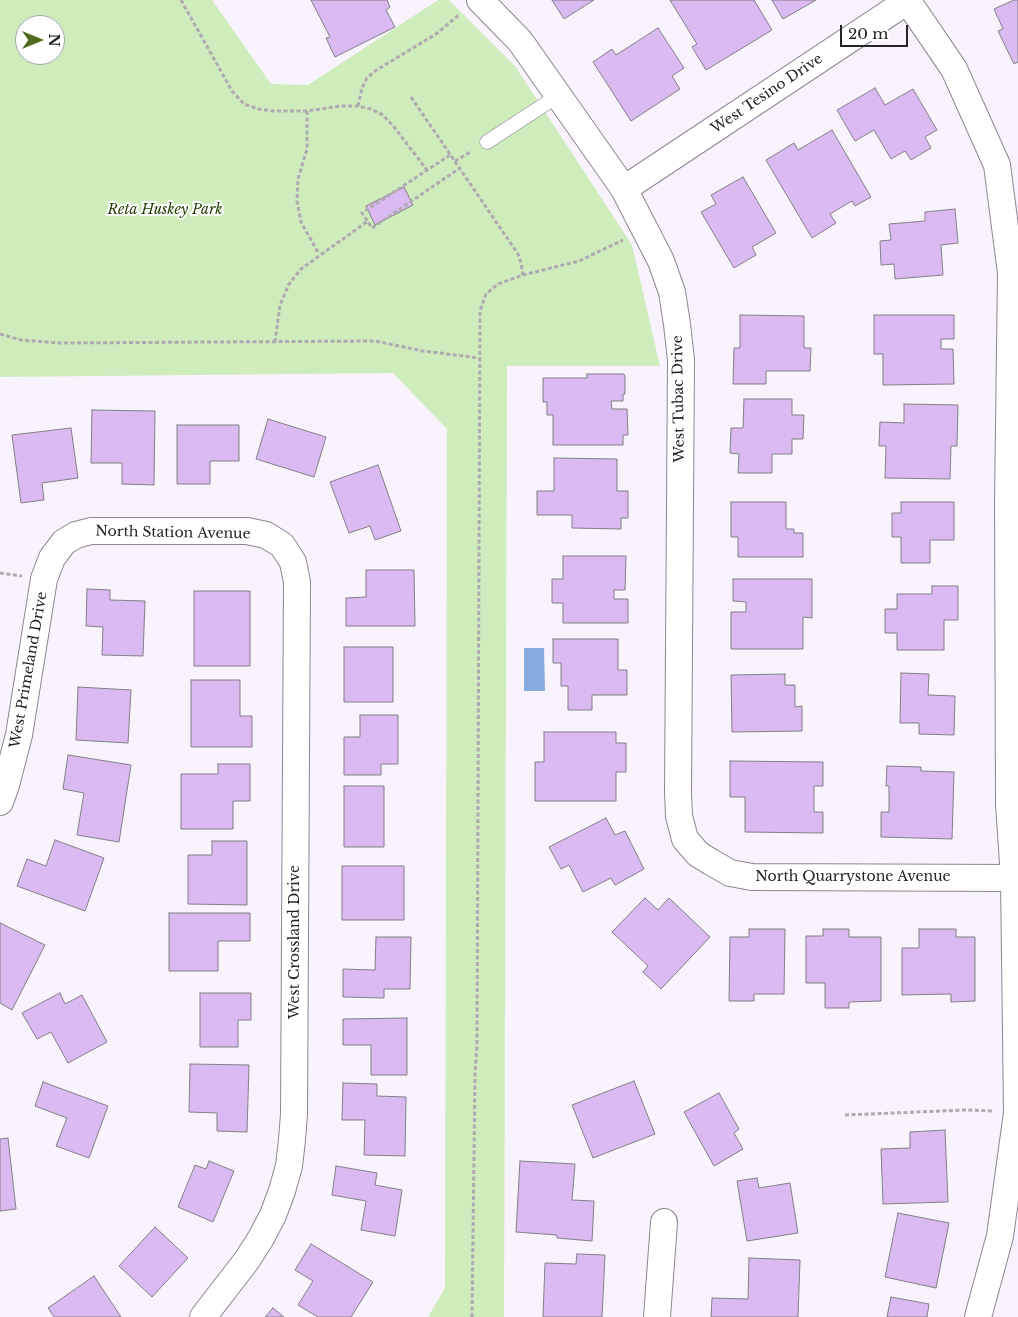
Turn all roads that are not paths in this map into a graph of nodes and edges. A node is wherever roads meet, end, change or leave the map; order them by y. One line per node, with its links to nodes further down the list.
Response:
1 (908, 0): 5 (street, West Tesino Drive); 10 (street)
2 (470, 6): 3 (street, West Tubac Drive)
3 (559, 95): 4 (lane); 5 (street, West Tubac Drive)
4 (487, 142)
5 (624, 189): 9 (street, West Tubac Drive)
6 (64, 542): 7 (street, North Station Avenue); 8 (street, West Primeland Drive)
7 (282, 545): 12 (street, West Crossland Drive)
8 (0, 802)
9 (698, 854): 10 (street, North Quarrystone Avenue)
10 (1014, 878): 14 (street)
11 (664, 1222): 13 (street)
12 (203, 1317)
13 (657, 1317)
14 (978, 1317)

